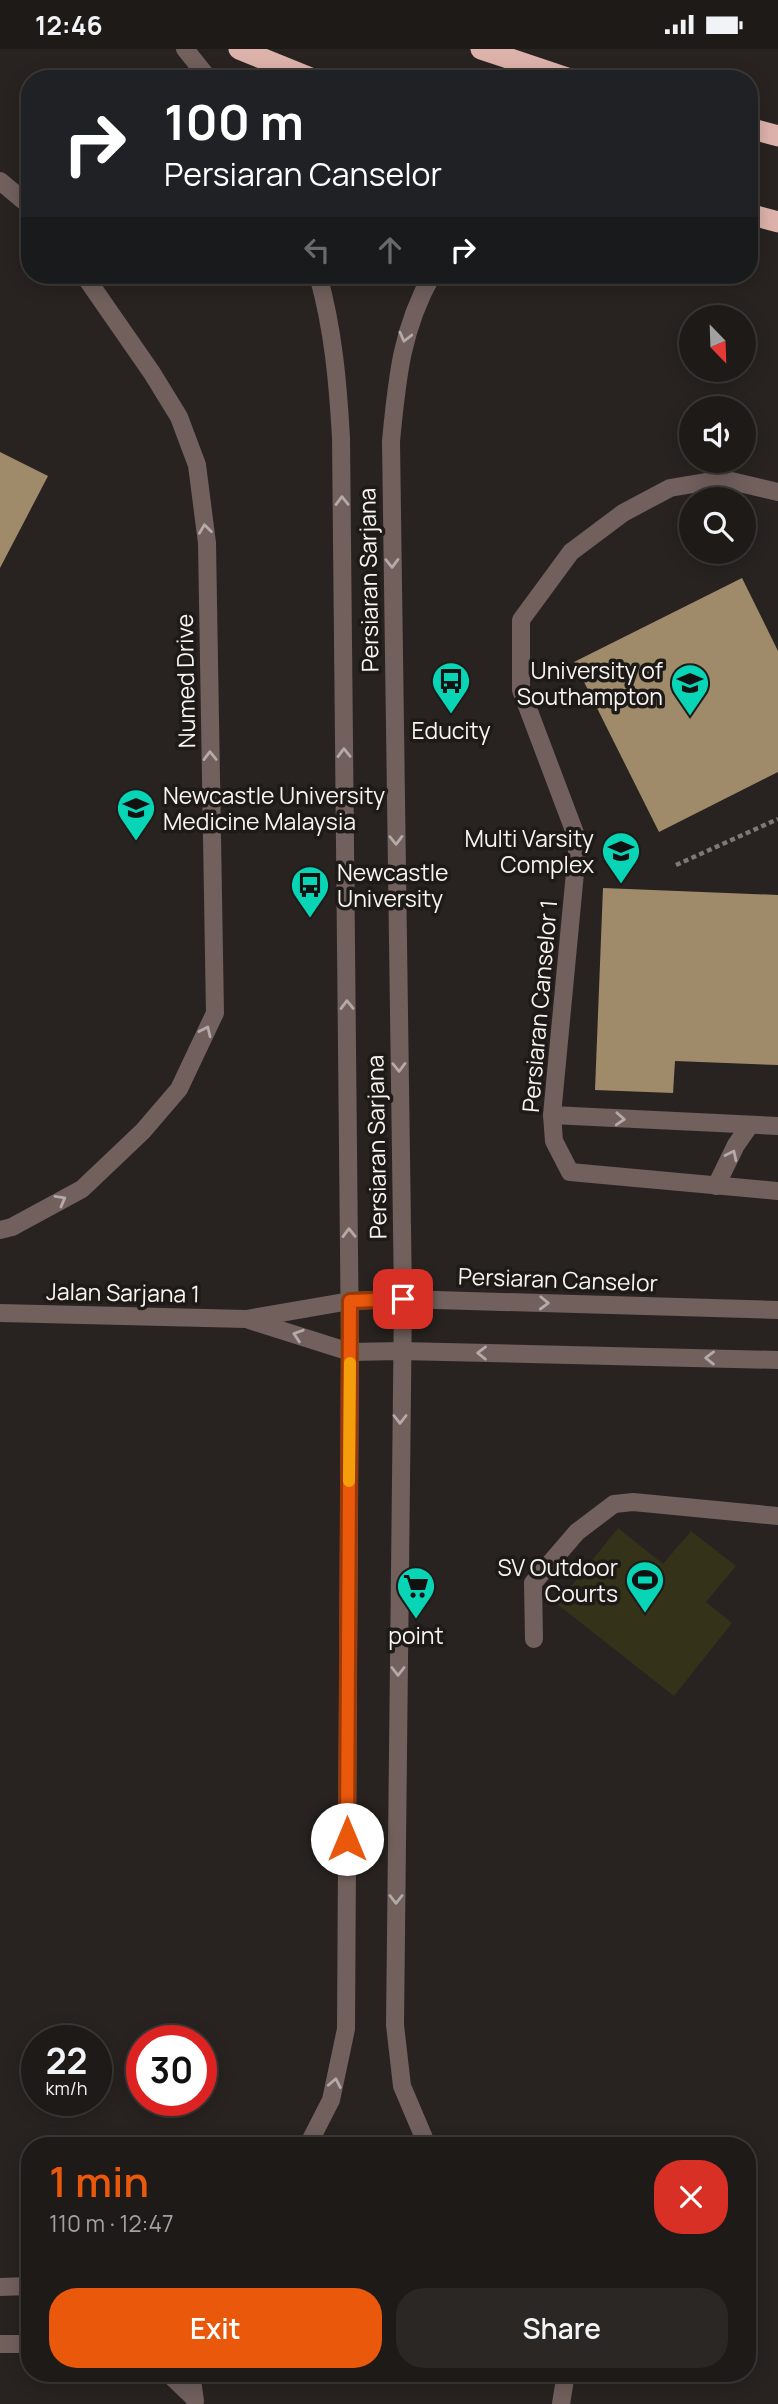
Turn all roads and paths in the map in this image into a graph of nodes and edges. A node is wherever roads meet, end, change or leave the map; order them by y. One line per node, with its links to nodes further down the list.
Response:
1 (185, 49): 4 (street)
2 (239, 49): 5 (highway)
3 (481, 49): 6 (highway)
4 (202, 70)
5 (291, 70)
6 (543, 70)
7 (758, 130): 8 (highway)
8 (778, 136)
9 (0, 181): 10 (street)
10 (21, 198)
11 (758, 216): 12 (highway)
12 (778, 222)
13 (90, 284): 24 (street, Numed Drive, one-way to 13)
14 (320, 284): 26 (street, Persiaran Sarjana, one-way to 14)
15 (427, 284): 25 (street, Persiaran Sarjana, one-way to 25)
16 (778, 492): 19 (street, Persiaran Canselor 1)
17 (778, 819): 18 (path)
18 (676, 865)
19 (552, 1115): 20 (street, one-way to 20); 22 (street, Persiaran Canselor 1)
20 (750, 1125): 21 (street); 22 (street, one-way to 20)
21 (778, 1126)
22 (716, 1187): 23 (street, Persiaran Canselor 1)
23 (778, 1191)
24 (0, 1230)
25 (403, 1299): 26 (street, Persiaran Canselor); 27 (street, Persiaran Canselor, one-way to 27); 30 (street, Persiaran Sarjana)
26 (350, 1301): 29 (street, Persiaran Canselor); 31 (street, Persiaran Sarjana)
27 (778, 1310)
28 (0, 1314): 29 (street, Jalan Sarjana 1)
29 (246, 1319): 31 (street, one-way to 29)
30 (401, 1351): 31 (street); 32 (street, one-way to 30); 36 (street, Persiaran Sarjana, one-way to 36)
31 (350, 1352): 35 (street, Persiaran Sarjana, one-way to 31)
32 (778, 1360)
33 (778, 1516): 34 (street)
34 (534, 1639)
35 (312, 2137)
36 (424, 2137)
37 (21, 2286): 38 (street)
38 (0, 2287)
39 (0, 2344): 40 (street)
40 (21, 2344)
41 (177, 2382): 44 (street)
42 (192, 2382): 44 (street)
43 (565, 2382): 45 (street)
44 (195, 2401)
45 (561, 2404)

